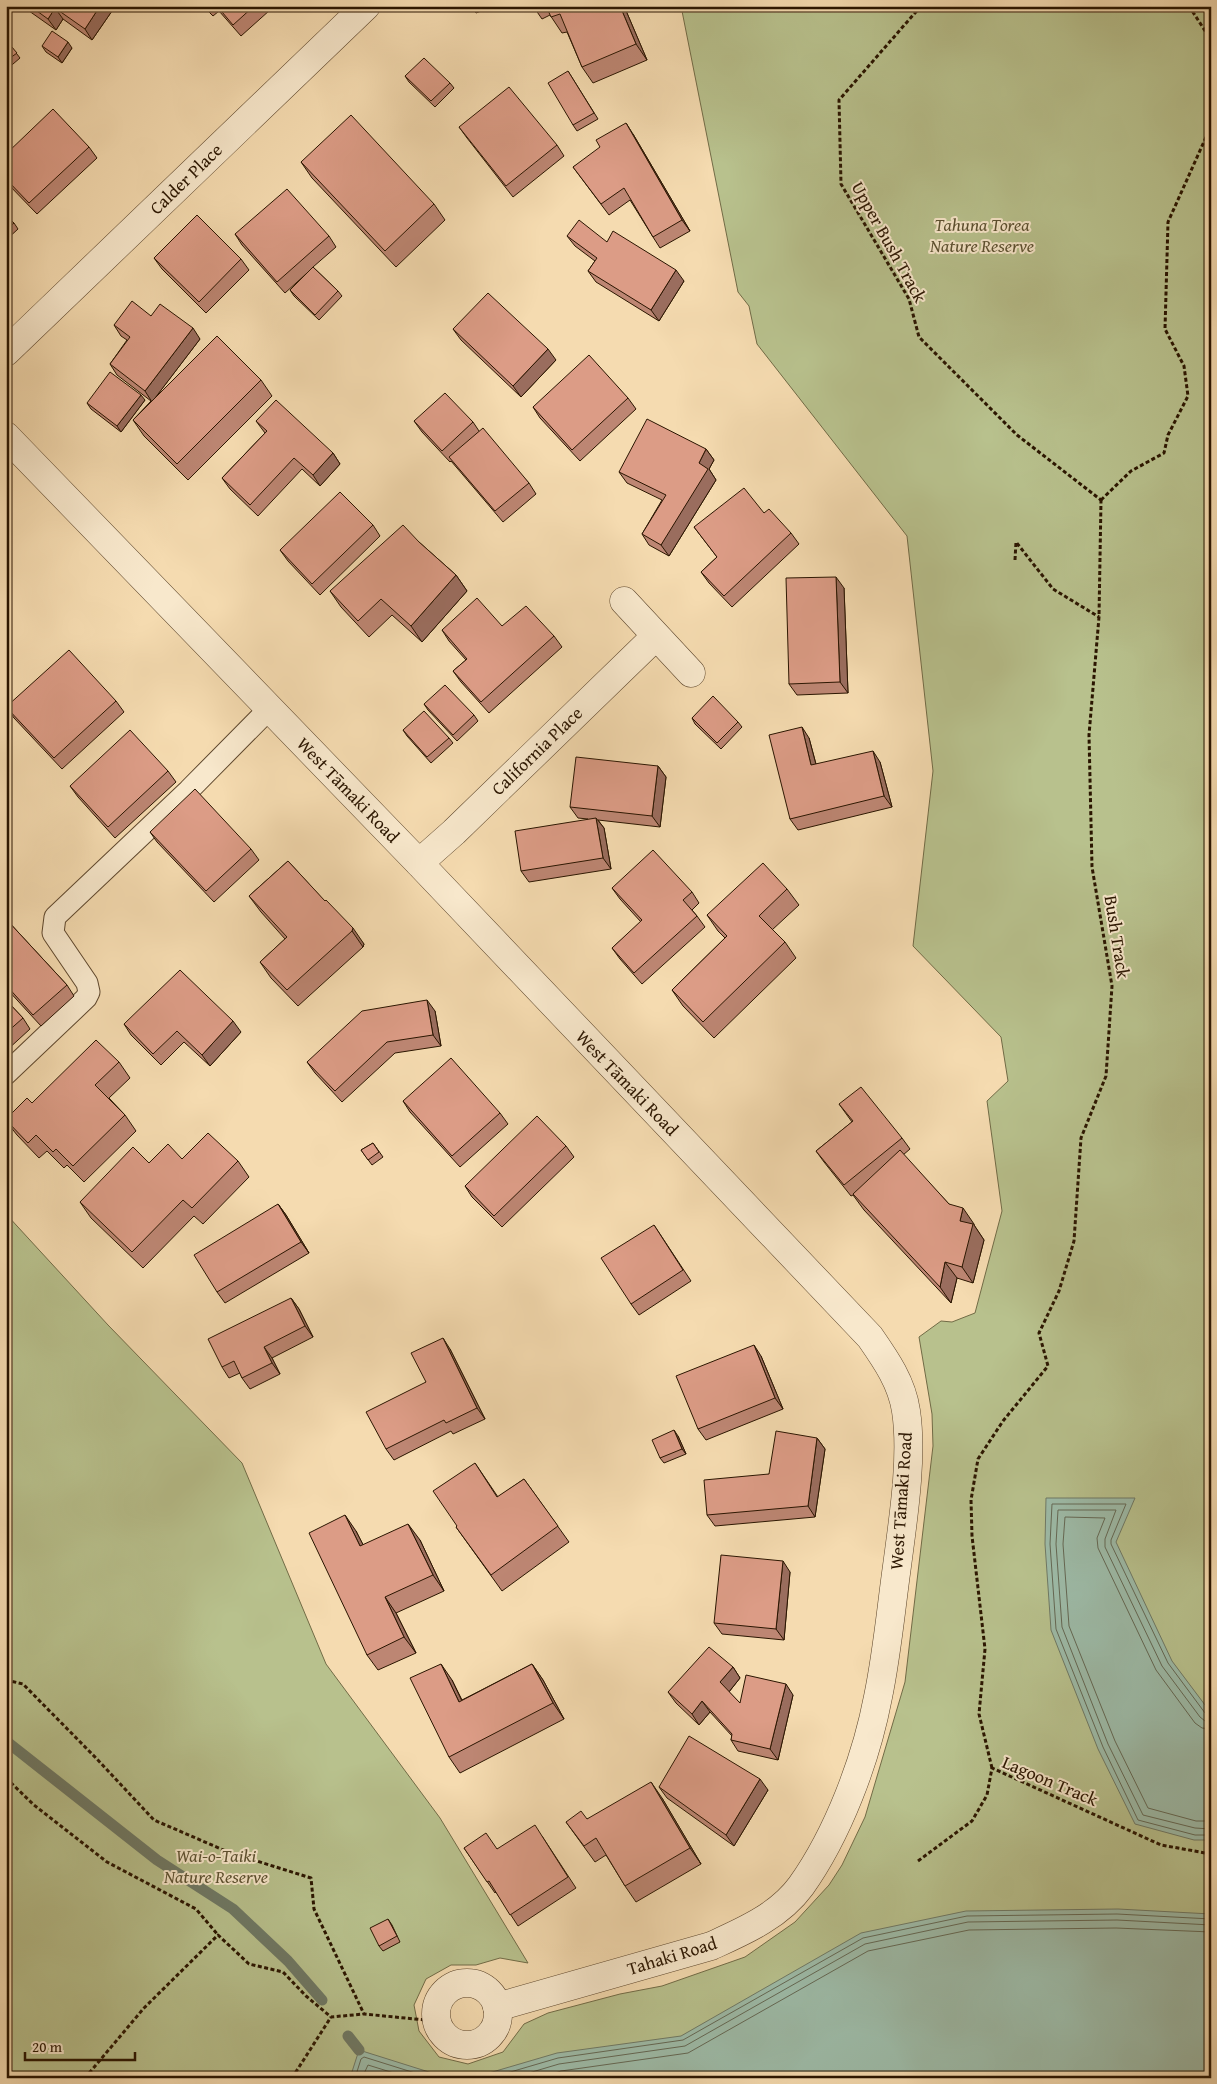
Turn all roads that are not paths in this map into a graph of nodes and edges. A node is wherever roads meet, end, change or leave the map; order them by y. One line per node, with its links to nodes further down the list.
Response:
1 (366, 6): 2 (street, Calder Place)
2 (6, 352)
3 (6, 436): 7 (street, West Tāmaki Road)
4 (624, 601): 5 (street)
5 (655, 637): 6 (street); 8 (street, California Place)
6 (690, 673)
7 (269, 708): 8 (street, West Tāmaki Road); 9 (lane)
8 (419, 863): 10 (street, West Tāmaki Road)
9 (6, 1074)
10 (818, 1859): 11 (street, Tahaki Road)
11 (497, 2007): 11 (street)

